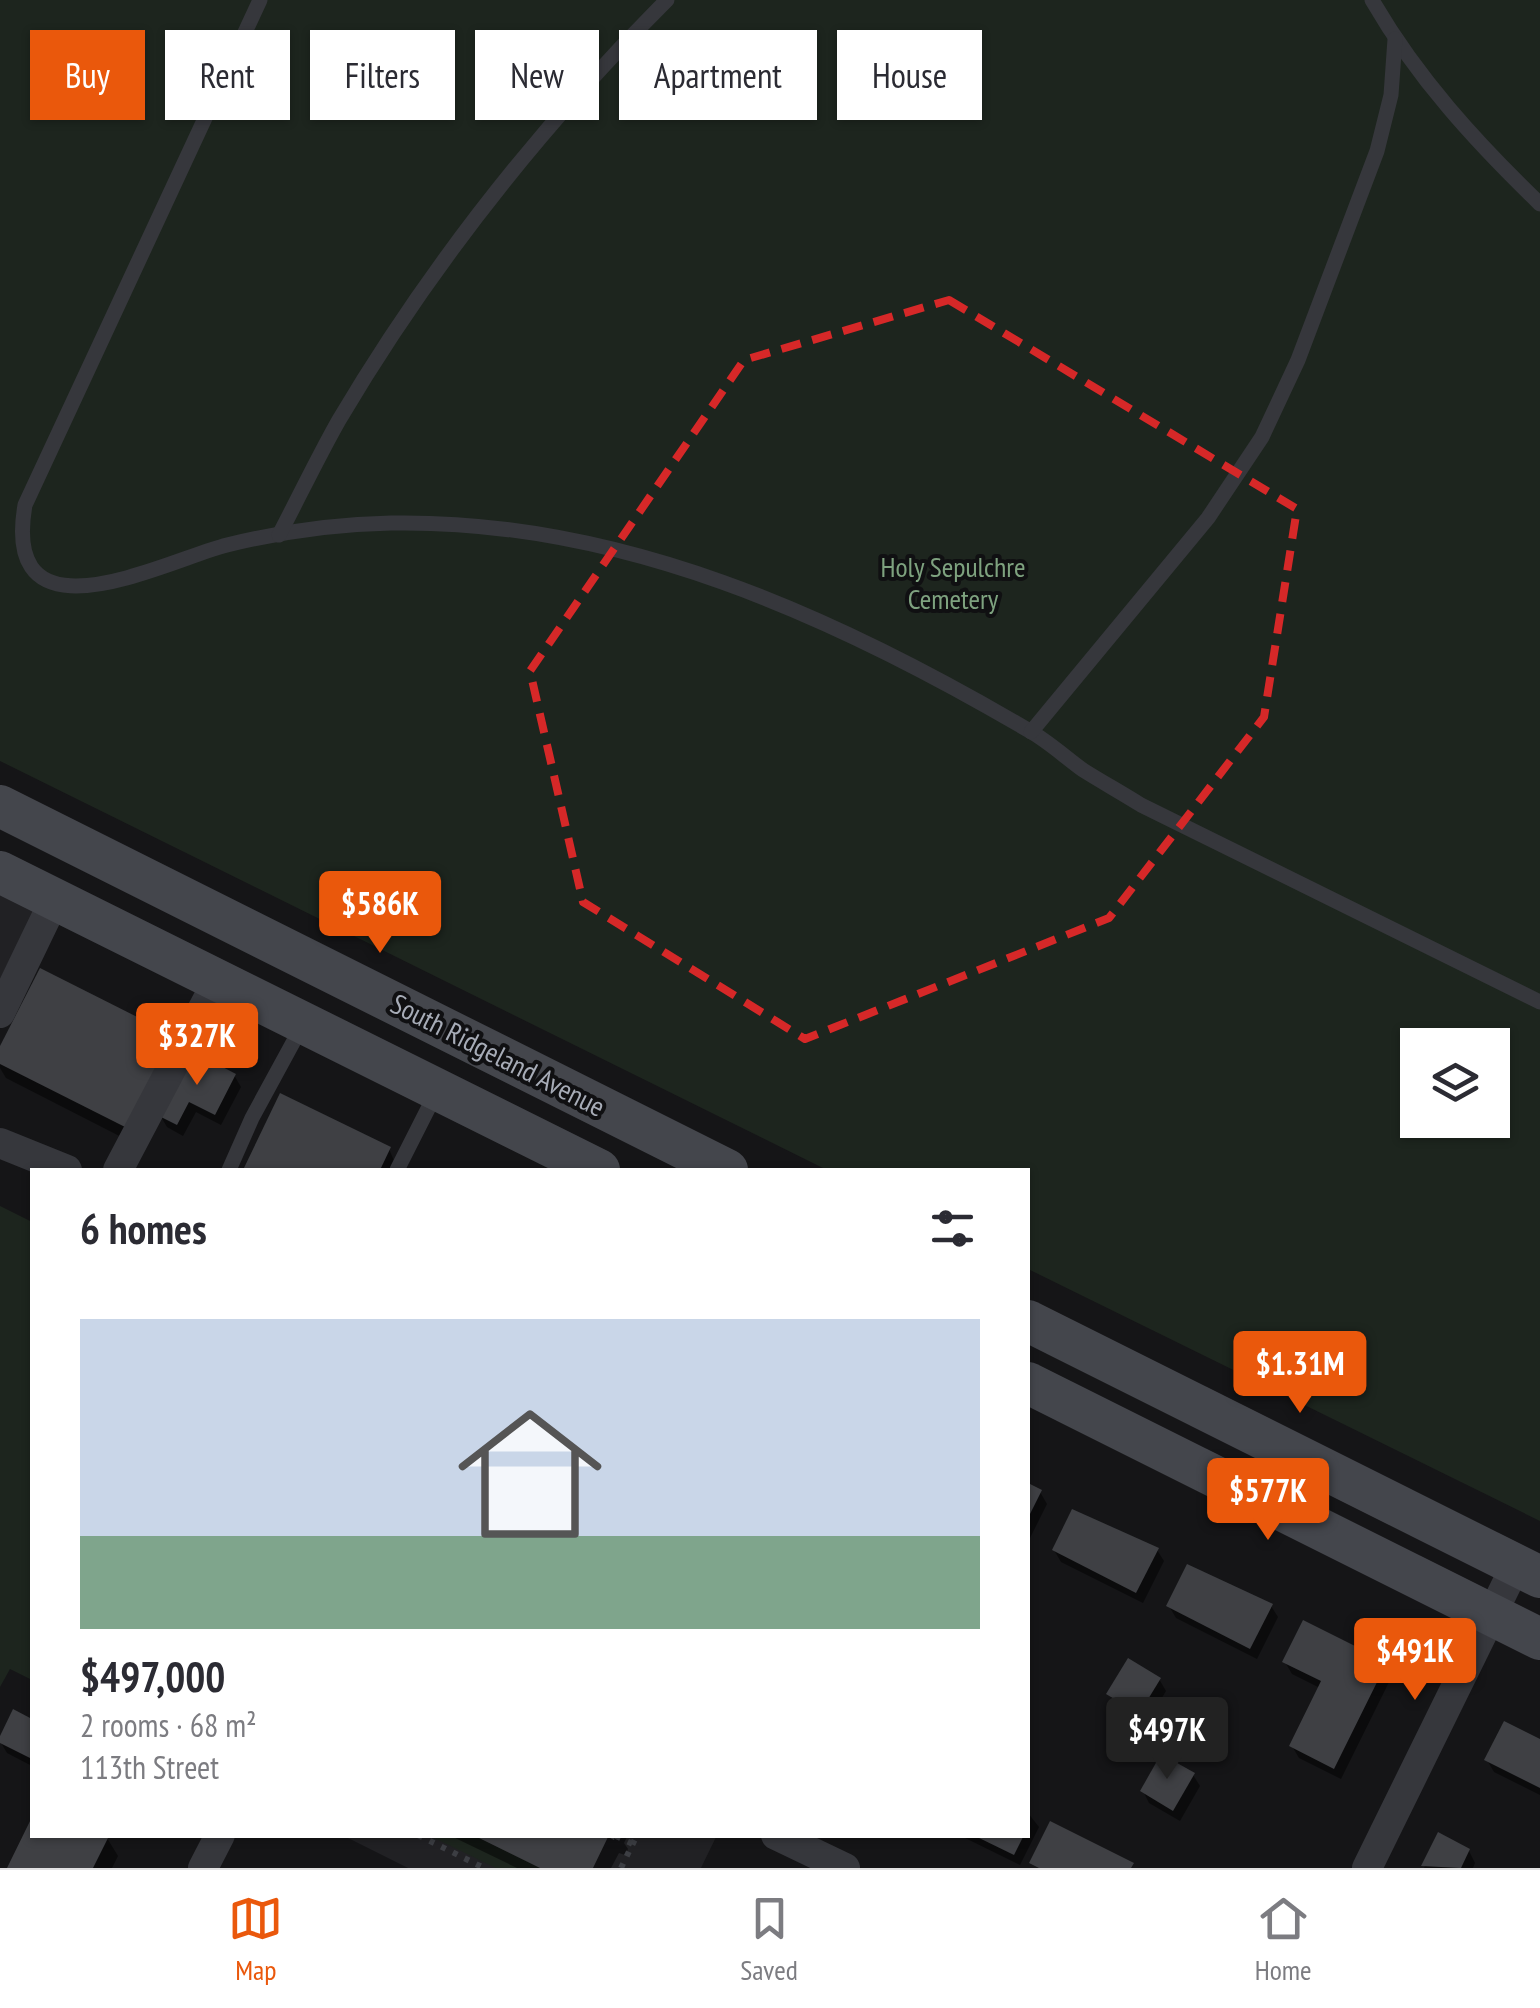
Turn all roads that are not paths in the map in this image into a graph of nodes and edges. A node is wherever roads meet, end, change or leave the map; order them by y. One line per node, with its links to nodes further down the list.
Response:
1 (260, 0): 6 (lane)
2 (667, 0): 6 (lane)
3 (1372, 0): 4 (lane)
4 (1394, 39): 5 (lane); 7 (lane)
5 (1540, 204)
6 (278, 535): 7 (lane)
7 (1032, 732): 12 (lane)
8 (0, 806): 22 (main road, South Ridgeland Avenue)
9 (0, 872): 10 (main road, South Ridgeland Avenue)
10 (55, 899): 11 (main road, South Ridgeland Avenue); 13 (street)
11 (218, 980): 14 (main road, South Ridgeland Avenue); 18 (street)
12 (1539, 1000)
13 (0, 1013)
14 (304, 1023): 15 (main road, South Ridgeland Avenue); 19 (lane)
15 (438, 1090): 20 (lane); 21 (main road, South Ridgeland Avenue)
16 (0, 1142): 17 (street)
17 (63, 1168)
18 (119, 1168)
19 (230, 1168)
20 (398, 1168)
21 (595, 1168)
22 (723, 1168)
23 (1030, 1321): 25 (main road)
24 (1030, 1384): 26 (main road)
25 (1528, 1571): 26 (street)
26 (1492, 1614): 27 (main road); 32 (street)
27 (1540, 1639)
28 (218, 1838): 30 (street)
29 (782, 1838): 31 (street)
30 (203, 1868)
31 (845, 1868)
32 (1367, 1868)

